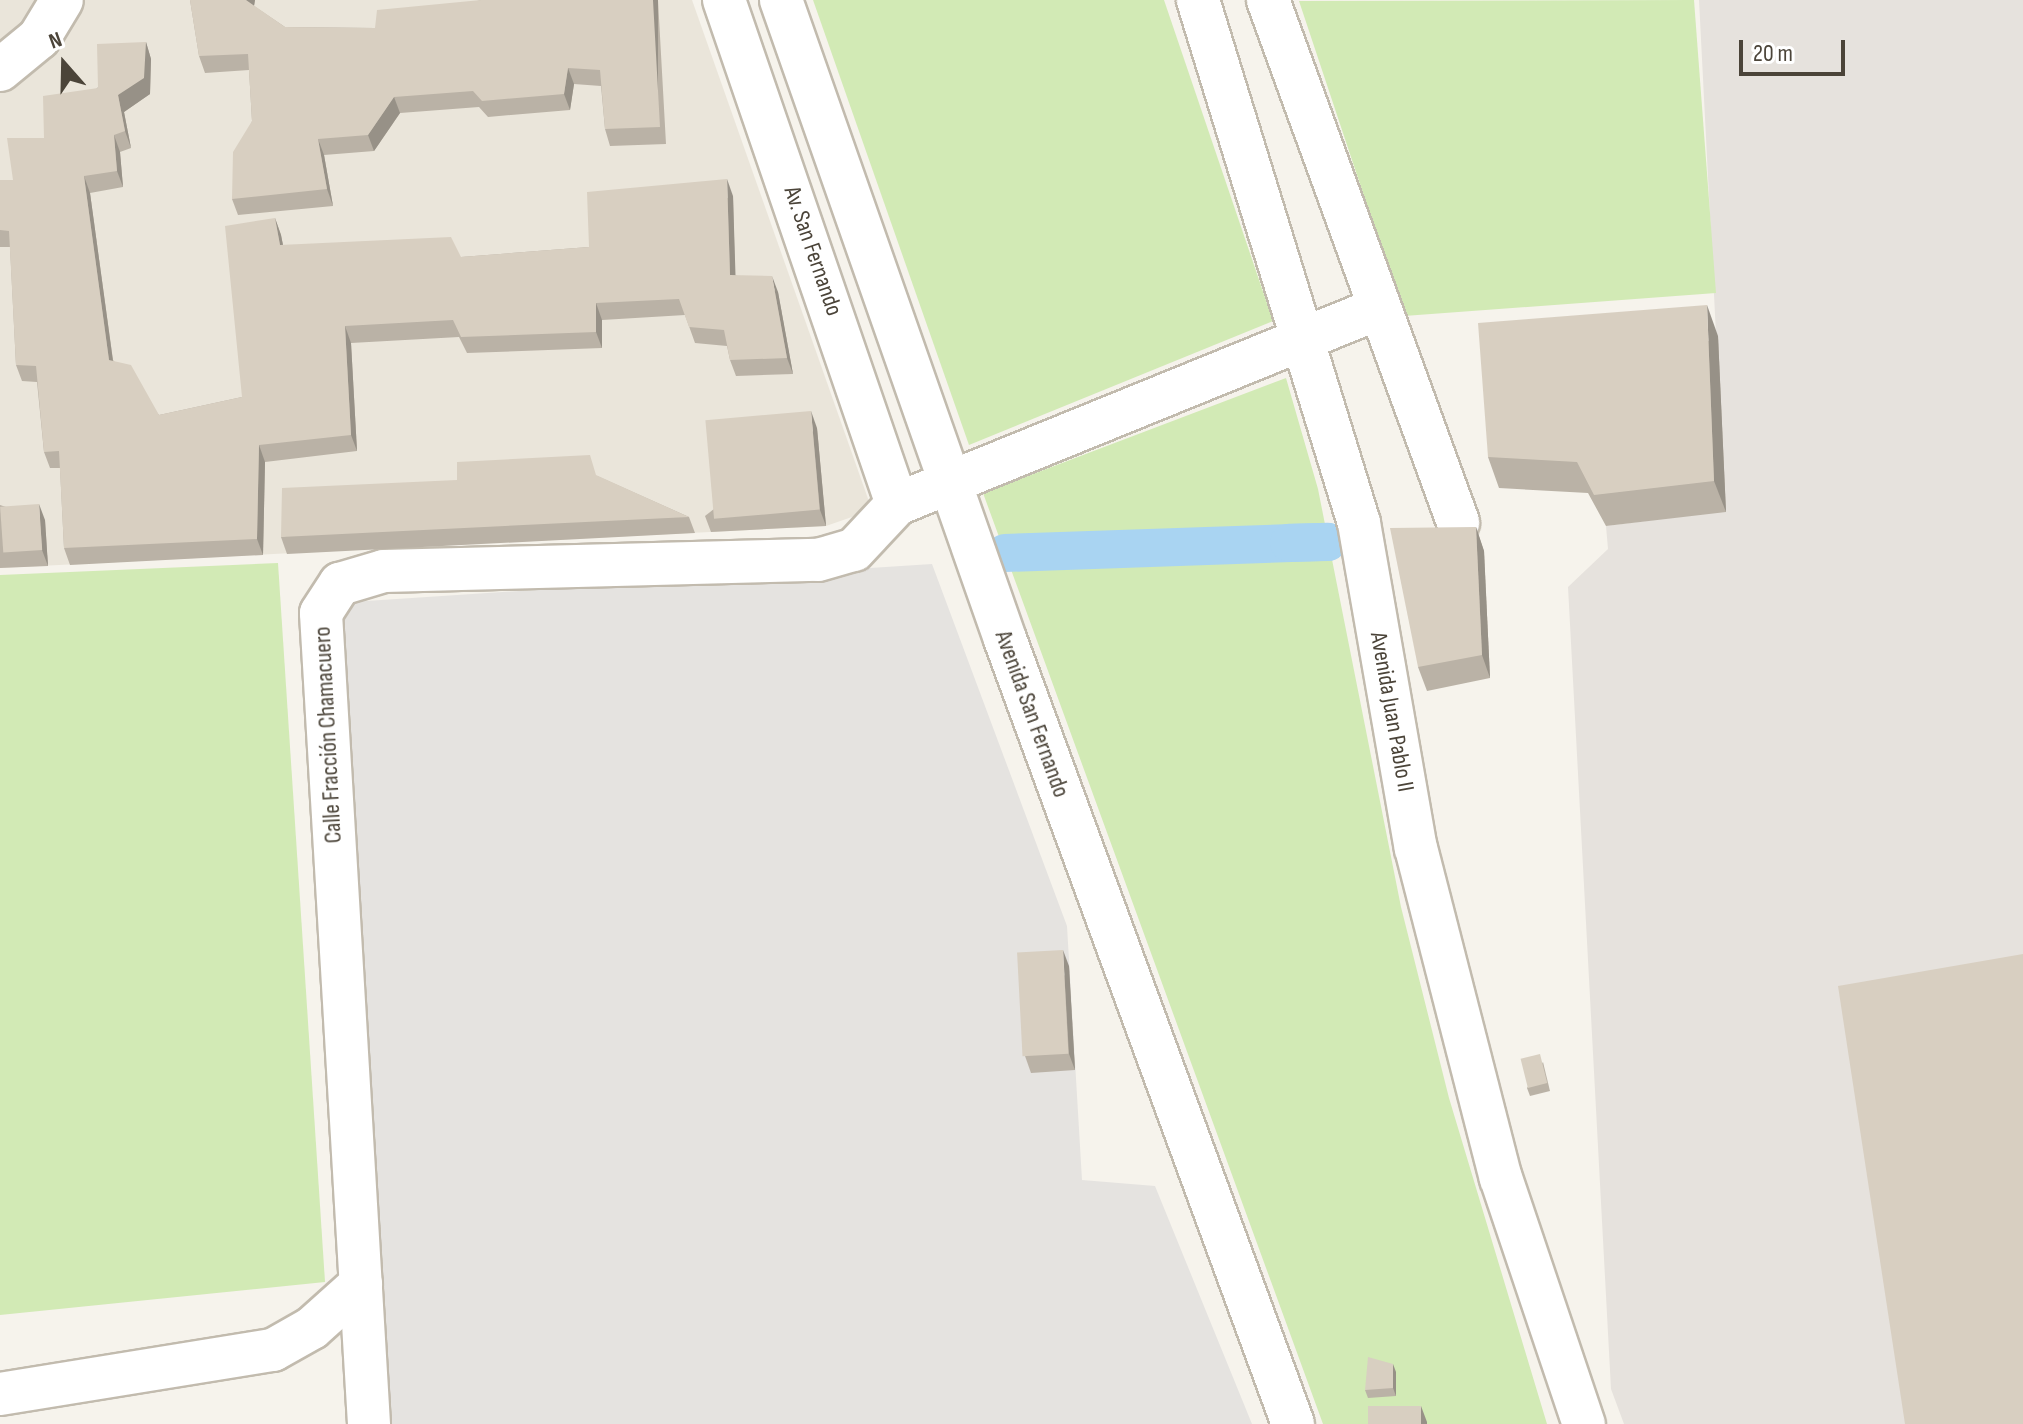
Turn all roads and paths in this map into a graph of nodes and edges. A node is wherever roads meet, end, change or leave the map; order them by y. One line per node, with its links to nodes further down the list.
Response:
1 (62, 0): 6 (street)
2 (724, 0): 10 (street, Av. San Fernando)
3 (781, 0): 9 (street, Avenida San Fernando)
4 (1198, 0): 8 (street, Avenida Juan Pablo II)
5 (1268, 0): 7 (street)
6 (0, 70)
7 (1377, 309): 8 (street); 11 (street)
8 (1306, 341): 9 (street); 16 (street, Avenida Juan Pablo II)
9 (951, 484): 10 (street); 15 (street, Avenida San Fernando)
10 (897, 504): 12 (street, Calle Fracción Chamacuero)
11 (1458, 522)
12 (361, 1284): 13 (street); 14 (street, Calle Fracción Chamacuero)
13 (0, 1394)
14 (369, 1424)
15 (1293, 1424)
16 (1584, 1424)

